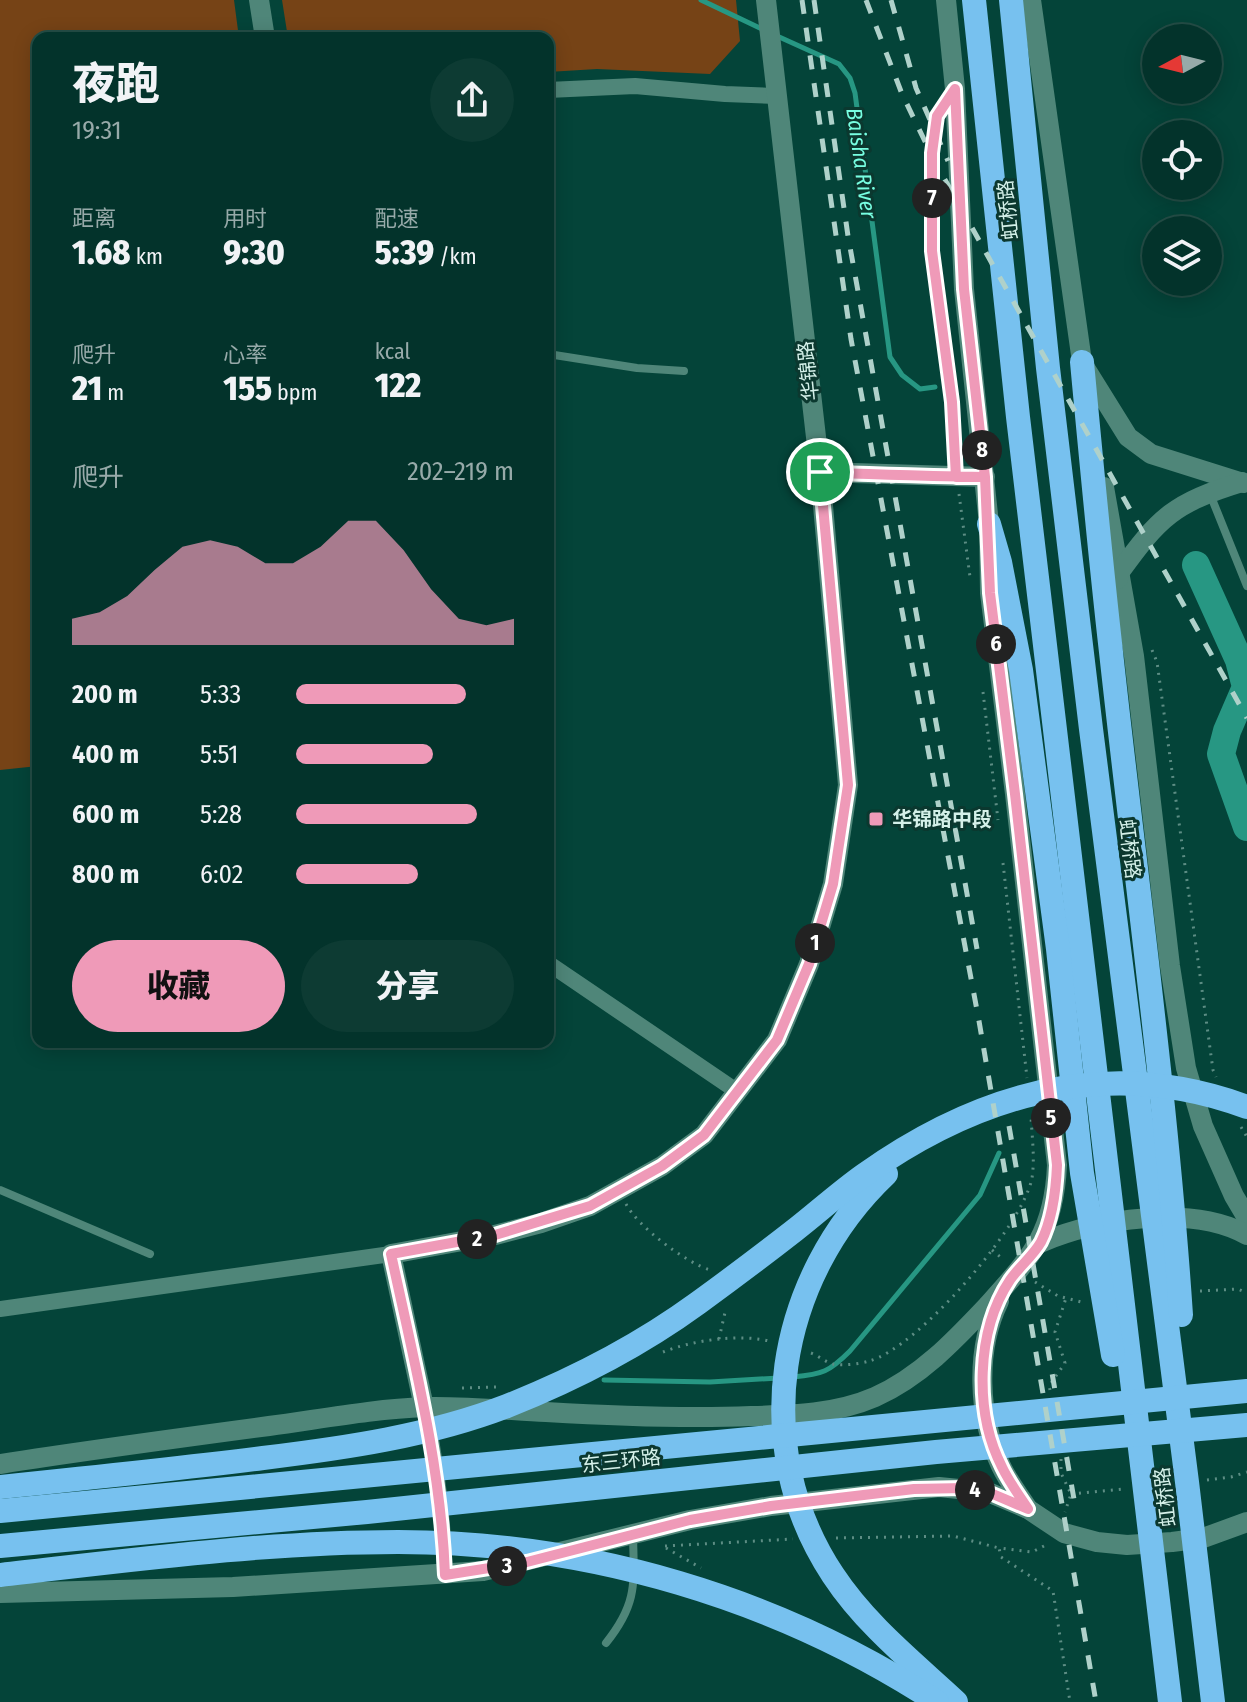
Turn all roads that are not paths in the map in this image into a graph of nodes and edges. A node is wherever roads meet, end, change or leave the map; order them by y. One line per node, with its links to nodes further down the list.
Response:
1 (259, 0): 7 (main road)
2 (766, 0): 9 (main road, 华锦路)
3 (946, 0): 14 (main road)
4 (974, 0): 47 (highway, 虹桥路)
5 (1011, 0): 37 (highway, 虹桥路)
6 (1031, 0): 11 (main road)
7 (264, 32)
8 (554, 90): 9 (street)
9 (777, 96): 13 (main road, 华锦路)
10 (554, 355): 12 (lane)
11 (1082, 362): 15 (main road); 18 (main road); 20 (highway)
12 (684, 371)
13 (820, 472): 14 (main road); 22 (main road, 华锦路)
14 (985, 477): 17 (main road)
15 (1244, 483): 16 (main road)
16 (1210, 492): 18 (main road); 19 (lane)
17 (989, 524): 28 (main road); 47 (highway)
18 (1119, 573): 20 (main road); 26 (main road)
19 (1247, 586)
20 (1111, 653): 37 (highway)
21 (554, 967): 22 (street)
22 (738, 1092): 30 (main road, 华锦路)
23 (1243, 1114): 24 (highway)
24 (955, 1123): 38 (highway); 51 (highway)
25 (0, 1190): 29 (lane)
26 (1247, 1218)
27 (1247, 1235): 28 (main road)
28 (1040, 1243): 31 (main road)
29 (150, 1254)
30 (391, 1254): 32 (street); 34 (main road)
31 (1010, 1281): 34 (main road); 39 (main road)
32 (0, 1309)
33 (1247, 1391): 40 (highway, 东三环路)
34 (424, 1407): 36 (main road); 45 (street)
35 (1247, 1425): 43 (highway, 东三环路)
36 (0, 1464)
37 (1187, 1482): 48 (highway, 虹桥路)
38 (0, 1487)
39 (1028, 1509): 41 (main road); 42 (main road)
40 (0, 1511)
41 (1247, 1522)
42 (633, 1533): 45 (main road); 49 (lane)
43 (0, 1546)
44 (0, 1575): 50 (highway)
45 (445, 1575): 46 (main road)
46 (0, 1593)
47 (1161, 1618): 52 (highway, 虹桥路)
48 (1203, 1629): 53 (highway, 虹桥路); 54 (highway)
49 (606, 1643)
50 (937, 1702)
51 (956, 1702)
52 (1170, 1702)
53 (1213, 1702)
54 (1221, 1702)

